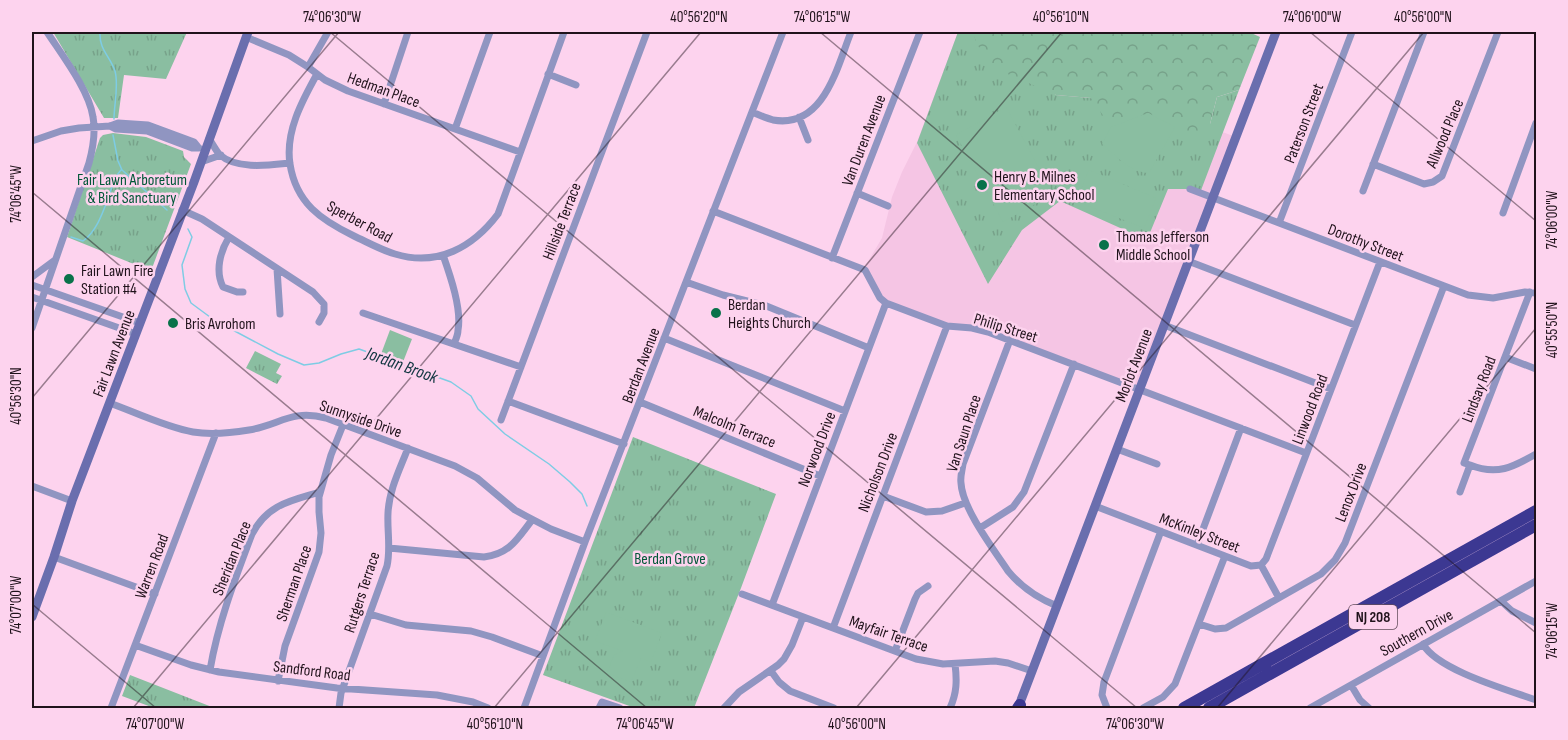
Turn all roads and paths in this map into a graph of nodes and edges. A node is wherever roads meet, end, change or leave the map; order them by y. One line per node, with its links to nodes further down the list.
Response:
1 (47, 32): 23 (street)
2 (328, 32): 15 (street)
3 (408, 32): 19 (street)
4 (490, 32): 24 (street)
5 (564, 32): 17 (street, Sperber Road)
6 (647, 32): 75 (street, Hillside Terrace)
7 (783, 32): 20 (street, Berdan Avenue)
8 (851, 32): 21 (street)
9 (920, 32): 36 (street, Van Duren Avenue)
10 (1276, 32): 37 (street, Morlot Avenue)
11 (1352, 32): 42 (street, Paterson Street)
12 (1424, 32): 33 (street)
13 (1498, 32): 33 (street, Allwood Place)
14 (247, 34): 15 (street, Hedman Place); 25 (street, Fair Lawn Avenue)
15 (308, 67): 16 (street, Hedman Place)
16 (317, 74): 19 (street, Hedman Place); 32 (street, Sperber Road)
17 (548, 74): 18 (street); 29 (street, Sperber Road)
18 (576, 85)
19 (384, 104): 24 (street, Hedman Place)
20 (752, 112): 21 (street); 40 (street, Berdan Avenue)
21 (799, 117): 26 (street)
22 (1536, 123): 41 (street)
23 (94, 126): 27 (street); 28 (street); 46 (street)
24 (455, 129): 29 (street, Hedman Place)
25 (209, 139): 28 (street, Fair Lawn Avenue); 30 (street)
26 (808, 140)
27 (32, 141)
28 (202, 149): 31 (street, Fair Lawn Avenue)
29 (520, 152): 44 (street, Sperber Road)
30 (221, 155): 31 (street); 32 (street)
31 (201, 162): 39 (street, Fair Lawn Avenue)
32 (290, 164): 44 (street, Sperber Road)
33 (1373, 164): 35 (street)
34 (1190, 189): 37 (street, Dorothy Street)
35 (1363, 191)
36 (857, 193): 38 (street); 45 (street, Van Duren Avenue)
37 (1213, 198): 42 (street, Dorothy Street); 47 (street, Morlot Avenue)
38 (888, 206)
39 (182, 210): 43 (street); 63 (street, Fair Lawn Avenue)
40 (713, 212): 45 (street); 51 (street, Berdan Avenue)
41 (1503, 213)
42 (1279, 223): 48 (street, Dorothy Street)
43 (229, 237): 49 (street); 55 (street)
44 (443, 255): 71 (street)
45 (831, 258): 59 (street)
46 (55, 260): 50 (street); 54 (street)
47 (1188, 261): 64 (street, Morlot Avenue); 65 (street)
48 (1380, 262): 53 (street, Dorothy Street); 65 (street, Linwood Road)
49 (277, 269): 61 (street); 62 (street)
50 (32, 277)
51 (686, 282): 69 (street, Berdan Avenue); 72 (street)
52 (32, 285): 54 (street)
53 (1444, 286): 56 (street, Dorothy Street); 117 (street, Lenox Drive)
54 (45, 290): 58 (street); 63 (street)
55 (243, 292)
56 (1533, 292): 73 (street, Lindsay Road)
57 (32, 297): 58 (street)
58 (41, 300): 67 (street); 68 (street)
59 (886, 303): 66 (street, Philip Street); 72 (street, Norwood Drive)
60 (363, 313): 71 (street)
61 (280, 314)
62 (318, 322)
63 (140, 323): 68 (street, Fair Lawn Avenue)
64 (1164, 325): 77 (street); 78 (street, Morlot Avenue)
65 (1355, 325): 77 (street, Linwood Road)
66 (947, 326): 70 (street, Philip Street); 98 (street, Nicholson Drive)
67 (32, 328)
68 (136, 334): 81 (street, Fair Lawn Avenue)
69 (664, 338): 80 (street, Berdan Avenue); 82 (street)
70 (1010, 340): 74 (street, Philip Street); 100 (street, Van Saun Place)
71 (454, 344): 75 (street)
72 (869, 348): 82 (street, Norwood Drive)
73 (1505, 357): 76 (street); 93 (street, Lindsay Road)
74 (1074, 364): 78 (street, Philip Street); 105 (street)
75 (521, 367): 79 (street, Hillside Terrace)
76 (1536, 369)
77 (1331, 389): 90 (street, Linwood Road)
78 (1140, 390): 85 (street, Philip Street); 89 (street, Morlot Avenue)
79 (508, 401): 83 (street, Hillside Terrace); 87 (street)
80 (640, 402): 87 (street, Berdan Avenue); 94 (street, Malcolm Terrace)
81 (110, 403): 86 (street, Sunnyside Drive); 99 (street, Fair Lawn Avenue)
82 (845, 411): 94 (street, Norwood Drive)
83 (501, 420)
84 (343, 425): 86 (street, Sunnyside Drive); 88 (street, Sunnyside Drive); 96 (street, Sherman Place)
85 (1242, 428): 90 (street, Philip Street); 108 (street)
86 (216, 433): 115 (street, Warren Road)
87 (624, 444): 107 (street, Berdan Avenue)
88 (408, 448): 103 (street, Sunnyside Drive); 109 (street, Rutgers Terrace)
89 (1117, 449): 92 (street); 101 (street, Morlot Avenue)
90 (1306, 453): 112 (street, Linwood Road)
91 (1536, 453): 93 (street)
92 (1157, 464)
93 (1470, 465): 97 (street, Lindsay Road)
94 (820, 476): 119 (street, Norwood Drive)
95 (32, 486): 99 (street)
96 (320, 492): 132 (street, Sheridan Place); 135 (street, Sherman Place)
97 (1460, 492)
98 (883, 496): 100 (street); 126 (street, Nicholson Drive)
99 (72, 501): 111 (street, Fair Lawn Avenue)
100 (965, 503): 105 (street, Van Saun Place)
101 (1095, 506): 106 (street, McKinley Street); 120 (street, Morlot Avenue)
102 (1536, 511): 151 (highway, NJ 208)
103 (532, 520): 107 (street, Sunnyside Drive); 109 (street)
104 (1536, 525): 152 (highway, NJ 208)
105 (980, 528): 120 (street, Van Saun Place)
106 (1161, 531): 108 (street, McKinley Street); 149 (street)
107 (585, 543): 130 (street, Berdan Avenue)
108 (1197, 545): 110 (street, McKinley Street)
109 (390, 548): 121 (street, Rutgers Terrace)
110 (1225, 556): 112 (street, McKinley Street); 125 (street)
111 (54, 557): 115 (street); 122 (street, Fair Lawn Avenue)
112 (1260, 565): 117 (street)
113 (1536, 581): 118 (street, Southern Drive)
114 (928, 586): 129 (street)
115 (155, 594): 128 (street, Warren Road)
116 (742, 594): 119 (street, Mayfair Terrace)
117 (1279, 598): 125 (street, Lenox Drive)
118 (1501, 601): 124 (street); 127 (street, Southern Drive)
119 (772, 605): 123 (street, Mayfair Terrace)
120 (1058, 606): 134 (street, Morlot Avenue)
121 (370, 614): 130 (street); 137 (street, Rutgers Terrace)
122 (32, 617)
123 (803, 617): 126 (street, Mayfair Terrace); 133 (street)
124 (1536, 623)
125 (1199, 624): 150 (street)
126 (833, 628): 129 (street, Mayfair Terrace)
127 (1423, 644): 136 (street, Southern Drive); 138 (street)
128 (135, 645): 132 (street, Sandford Road); 140 (street, Warren Road)
129 (895, 651): 131 (street, Mayfair Terrace)
130 (543, 656): 143 (street, Berdan Avenue)
131 (955, 664): 134 (street, Mayfair Terrace); 147 (street)
132 (210, 670): 135 (street, Sandford Road)
133 (771, 671): 145 (street); 146 (street)
134 (1032, 671): 148 (street, Morlot Avenue)
135 (278, 681): 137 (street, Sandford Road)
136 (1351, 685): 153 (street, Southern Drive); 154 (street)
137 (342, 688): 141 (street, Rutgers Terrace); 142 (street, Sandford Road)
138 (1536, 700)
139 (601, 705): 144 (street)
140 (111, 708)
141 (339, 708)
142 (488, 708)
143 (524, 708)
144 (620, 708)
145 (724, 708)
146 (834, 708)
147 (950, 708)
148 (1019, 708)
149 (1107, 708)
150 (1143, 708)
151 (1184, 708)
152 (1209, 708)
153 (1310, 708)
154 (1369, 708)

